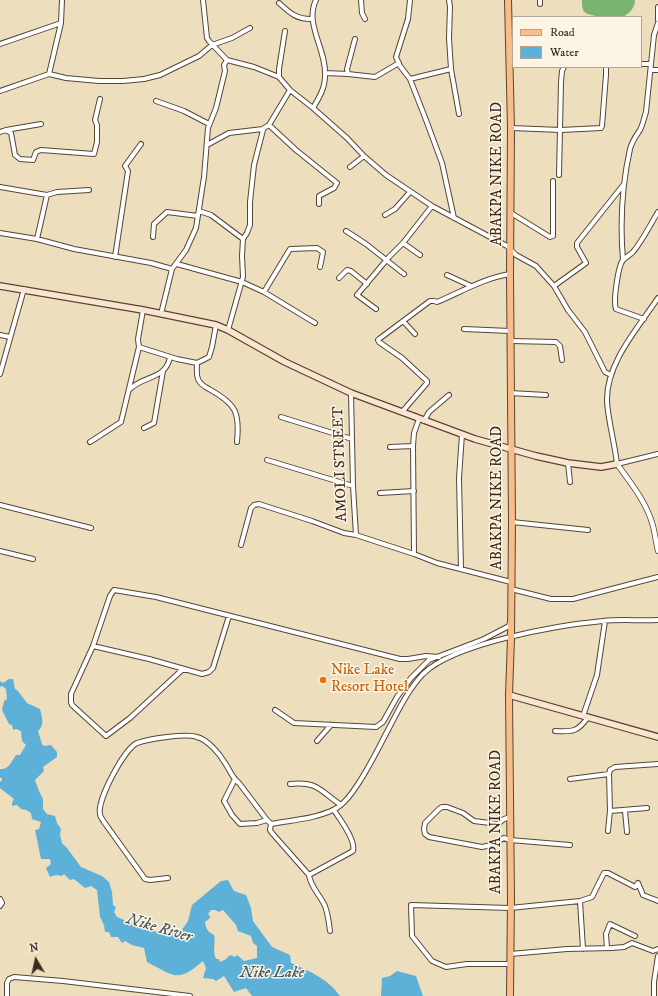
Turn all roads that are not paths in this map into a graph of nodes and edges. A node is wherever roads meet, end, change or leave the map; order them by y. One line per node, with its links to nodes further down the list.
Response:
1 (62, 0): 13 (street)
2 (203, 0): 19 (street)
3 (316, 0): 10 (street)
4 (361, 0): 11 (street)
5 (410, 0): 21 (street)
6 (449, 0): 26 (street)
7 (508, 0): 44 (main road, ABAKPA NIKE ROAD)
8 (279, 4): 10 (street)
9 (658, 7): 12 (street)
10 (312, 19): 29 (street)
11 (365, 19)
12 (658, 20)
13 (60, 23): 18 (street); 30 (street)
14 (658, 23): 23 (street)
15 (250, 28): 19 (street)
16 (285, 31): 32 (street)
17 (355, 39): 31 (street)
18 (0, 44)
19 (212, 45): 20 (street); 30 (street)
20 (227, 60): 32 (street); 41 (street)
21 (399, 63): 31 (street); 33 (street)
22 (642, 64): 23 (street)
23 (651, 64): 27 (street)
24 (564, 68): 46 (street)
25 (606, 68): 46 (street)
26 (451, 69): 33 (street); 39 (street)
27 (651, 70): 28 (street); 54 (street)
28 (658, 70)
29 (326, 73): 31 (street); 38 (street)
30 (49, 74): 35 (street)
31 (348, 74)
32 (280, 77): 34 (street)
33 (410, 79): 65 (street)
34 (290, 90): 38 (street); 42 (street)
35 (0, 91)
36 (100, 99): 45 (street)
37 (156, 101): 41 (street)
38 (313, 108): 50 (street)
39 (459, 114)
40 (41, 124): 45 (street)
41 (208, 124): 49 (street)
42 (269, 125): 43 (street); 59 (street)
43 (263, 128): 49 (street); 70 (street)
44 (511, 128): 46 (street); 63 (main road, ABAKPA NIKE ROAD)
45 (6, 130): 47 (street)
46 (561, 130): 52 (street)
47 (0, 132)
48 (141, 144): 74 (street)
49 (207, 145): 62 (street)
50 (364, 156): 51 (street); 57 (street)
51 (350, 167)
52 (560, 175)
53 (553, 181): 63 (street)
54 (625, 183): 75 (street); 88 (street)
55 (0, 187): 58 (street)
56 (89, 190): 58 (street)
57 (410, 192): 60 (street); 64 (street)
58 (47, 195): 69 (street)
59 (319, 204)
60 (432, 206): 65 (street); 71 (street)
61 (658, 212): 75 (street)
62 (199, 213): 68 (street); 70 (street); 77 (street)
63 (510, 213): 72 (main road, ABAKPA NIKE ROAD)
64 (385, 216)
65 (454, 218): 72 (street)
66 (346, 231): 76 (street)
67 (0, 233): 69 (street)
68 (153, 238)
69 (37, 239): 74 (street)
70 (243, 239): 84 (street)
71 (403, 243): 73 (street); 76 (street)
72 (510, 250): 81 (main road, ABAKPA NIKE ROAD); 88 (street)
73 (420, 255)
74 (115, 257): 79 (street)
75 (623, 260): 95 (street)
76 (386, 261): 80 (street); 85 (street)
77 (177, 264): 79 (street); 84 (street)
78 (320, 267): 90 (street)
79 (172, 270): 94 (street)
80 (404, 274)
81 (510, 274): 87 (street); 101 (main road, ABAKPA NIKE ROAD)
82 (447, 275): 87 (street)
83 (340, 278): 85 (street)
84 (242, 282): 90 (street); 100 (street)
85 (367, 284): 92 (street)
86 (0, 286): 89 (main road)
87 (471, 286): 96 (street)
88 (554, 286): 112 (street)
89 (24, 289): 93 (main road); 104 (street)
90 (264, 292): 97 (street)
91 (658, 298): 95 (street)
92 (376, 309)
93 (144, 310): 94 (main road); 106 (street)
94 (161, 314): 98 (main road)
95 (644, 319): 112 (street)
96 (403, 321): 102 (street); 118 (street)
97 (315, 323)
98 (216, 325): 100 (main road); 109 (street)
99 (464, 329): 101 (street)
100 (228, 330): 114 (main road)
101 (510, 331): 105 (main road, ABAKPA NIKE ROAD)
102 (415, 334)
103 (0, 336): 104 (street)
104 (10, 337): 111 (street)
105 (511, 341): 108 (street); 115 (main road, ABAKPA NIKE ROAD)
106 (139, 347): 107 (street); 113 (street)
107 (170, 357): 109 (street); 110 (street)
108 (562, 360)
109 (197, 363): 125 (street)
110 (163, 371): 113 (street); 121 (street)
111 (0, 374)
112 (611, 375): 132 (street)
113 (128, 391): 124 (street)
114 (351, 393): 118 (main road); 123 (street, AMOLI STREET)
115 (510, 393): 117 (street); 128 (main road, ABAKPA NIKE ROAD)
116 (449, 394): 120 (street)
117 (546, 395)
118 (402, 412): 120 (main road)
119 (281, 417): 123 (street)
120 (422, 420): 122 (main road); 127 (street)
121 (144, 428)
122 (462, 434): 128 (main road); 147 (street)
123 (352, 439): 134 (street, AMOLI STREET)
124 (90, 442)
125 (237, 442)
126 (390, 446): 127 (street)
127 (413, 446): 135 (street)
128 (510, 449): 131 (main road); 138 (main road, ABAKPA NIKE ROAD)
129 (658, 454): 132 (street)
130 (267, 460): 134 (street)
131 (568, 463): 132 (main road); 133 (street)
132 (617, 464): 143 (street)
133 (570, 482)
134 (353, 486): 141 (street, AMOLI STREET)
135 (414, 491): 136 (street); 145 (street)
136 (380, 493)
137 (0, 505): 139 (street)
138 (512, 522): 140 (street); 149 (main road, ABAKPA NIKE ROAD)
139 (91, 528)
140 (588, 530)
141 (356, 535): 142 (street); 145 (street)
142 (241, 545)
143 (658, 550)
144 (0, 551): 146 (street)
145 (414, 554): 147 (street)
146 (33, 559)
147 (461, 569): 149 (street)
148 (658, 578): 150 (street)
149 (511, 582): 150 (main road, ABAKPA NIKE ROAD); 156 (street)
150 (511, 589): 154 (main road, ABAKPA NIKE ROAD)
151 (229, 616): 155 (street); 156 (street); 157 (street)
152 (658, 620): 153 (street)
153 (605, 621): 154 (street); 160 (street)
154 (511, 638): 158 (main road, ABAKPA NIKE ROAD); 170 (street)
155 (93, 646): 157 (street); 157 (street)
156 (439, 657): 161 (street)
157 (183, 669)
158 (509, 695): 160 (main road); 175 (main road, ABAKPA NIKE ROAD)
159 (275, 710): 161 (street)
160 (586, 716): 162 (street); 163 (main road)
161 (331, 725): 164 (street)
162 (555, 732)
163 (658, 737)
164 (316, 741)
165 (658, 764): 166 (street)
166 (609, 774): 168 (street); 173 (street)
167 (235, 779): 176 (street); 176 (street); 183 (street)
168 (570, 779)
169 (290, 784): 170 (street)
170 (341, 805): 172 (street)
171 (647, 808): 174 (street)
172 (334, 810): 177 (street); 182 (street)
173 (610, 811): 174 (street); 178 (street)
174 (625, 811): 179 (street)
175 (510, 817): 180 (main road, ABAKPA NIKE ROAD); 180 (street)
176 (267, 820): 177 (street)
177 (272, 824): 182 (street)
178 (608, 831)
179 (627, 832)
180 (510, 840): 181 (street); 188 (main road, ABAKPA NIKE ROAD)
181 (570, 844)
182 (309, 875): 189 (street)
183 (168, 878)
184 (0, 899): 187 (street)
185 (580, 901): 186 (street); 188 (street); 192 (street)
186 (658, 901)
187 (0, 906)
188 (510, 908): 194 (main road, ABAKPA NIKE ROAD); 196 (street)
189 (330, 931)
190 (635, 936): 191 (street)
191 (607, 948): 192 (street); 193 (street)
192 (582, 949): 194 (street)
193 (658, 949)
194 (510, 954): 196 (main road, ABAKPA NIKE ROAD)
195 (658, 956): 200 (street)
196 (510, 964): 199 (main road, ABAKPA NIKE ROAD)
197 (7, 996): 198 (street)
198 (190, 996)
199 (510, 996)
200 (654, 996)

